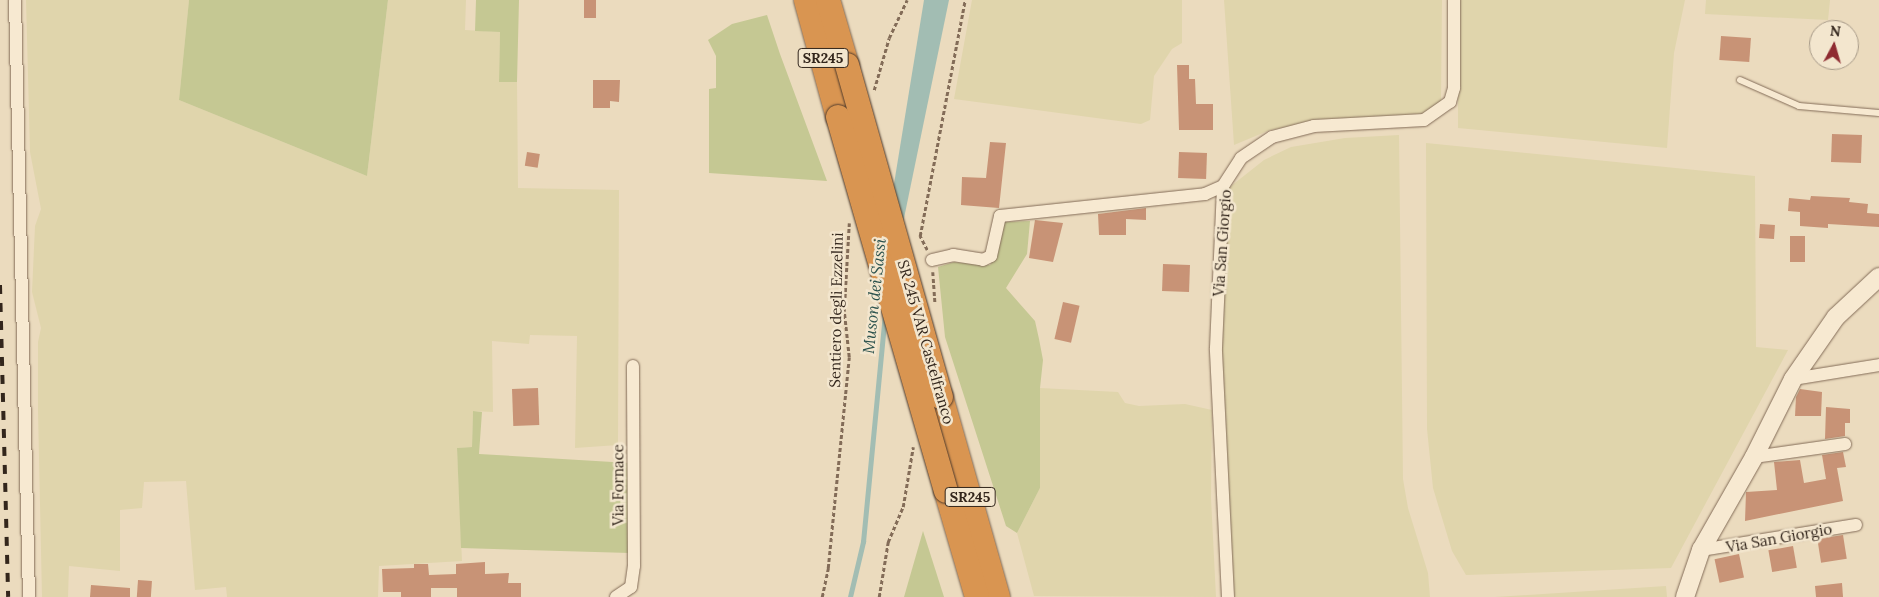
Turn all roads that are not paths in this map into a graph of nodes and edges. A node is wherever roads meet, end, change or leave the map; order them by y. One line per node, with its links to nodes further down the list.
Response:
1 (15, 0): 17 (street)
2 (806, 0): 19 (highway, SR 245 VAR Castelfranco / SR245, bridge)
3 (828, 0): 20 (highway, SR 245 VAR Castelfranco / SR245, bridge)
4 (1454, 0): 7 (street, Via San Giorgio)
5 (1740, 80): 6 (lane)
6 (1879, 113)
7 (1223, 186): 8 (street); 21 (street, Via San Giorgio)
8 (932, 260)
9 (1879, 277): 12 (street, Via San Giorgio)
10 (1879, 365): 12 (street)
11 (633, 366): 18 (street, Via Fornace)
12 (1793, 379): 14 (street, Via San Giorgio)
13 (1845, 444): 14 (street)
14 (1754, 457): 16 (street, Via San Giorgio)
15 (1856, 525): 16 (street, Via San Giorgio)
16 (1701, 550): 22 (street, Via San Giorgio)
17 (29, 597)
18 (616, 597)
19 (977, 597)
20 (998, 597)
21 (1228, 597)
22 (1685, 597)

